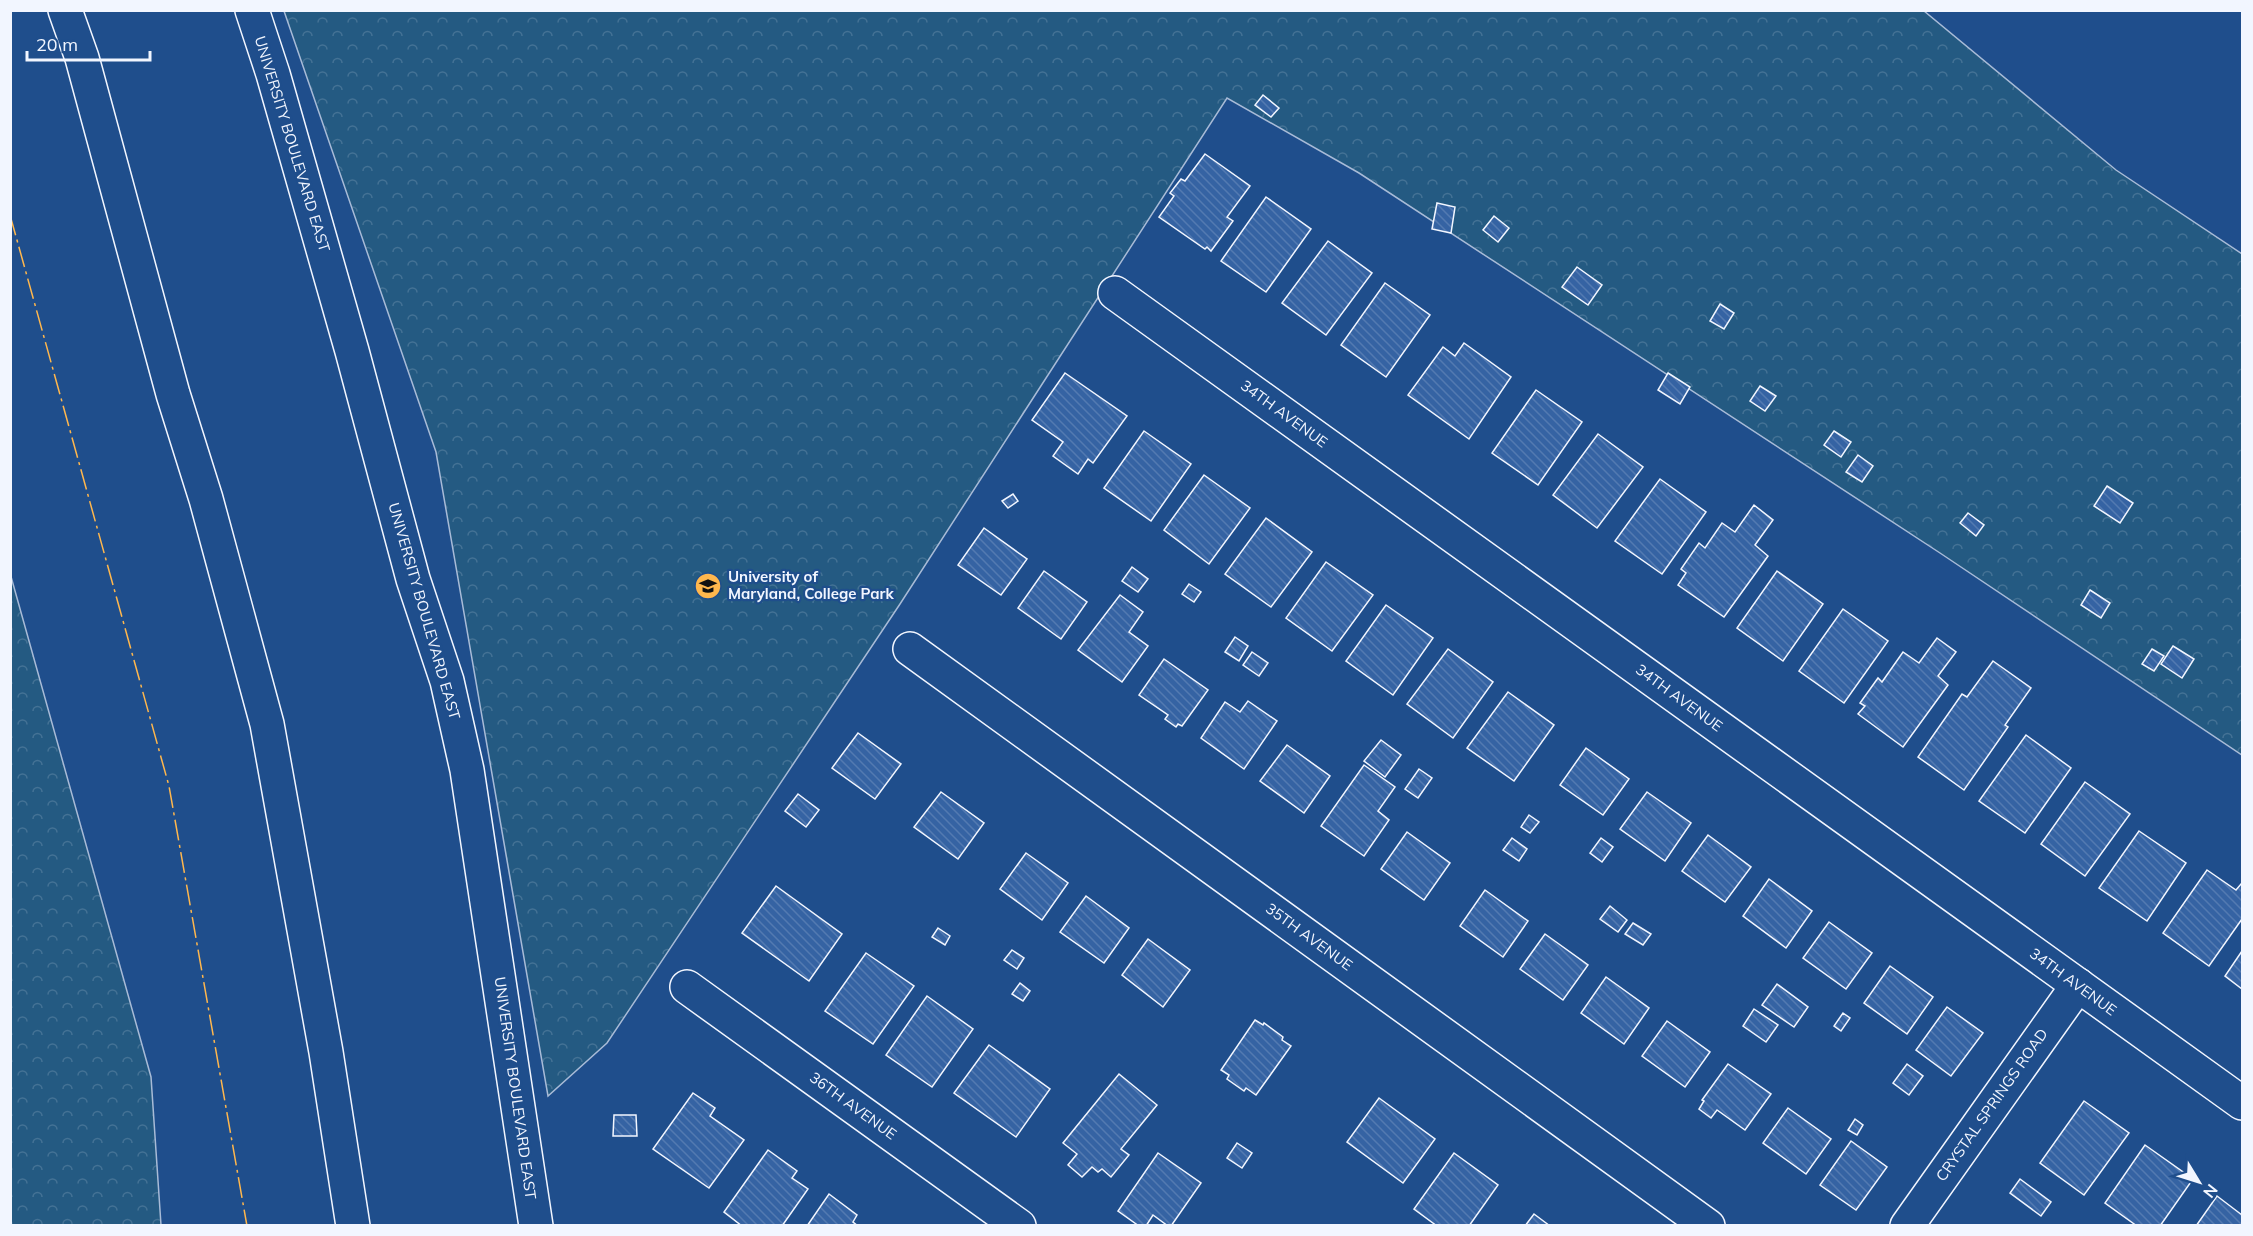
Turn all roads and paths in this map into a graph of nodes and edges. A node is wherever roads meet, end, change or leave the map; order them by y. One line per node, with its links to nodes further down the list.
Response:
1 (65, 10): 8 (street)
2 (252, 10): 9 (street, UNIVERSITY BOULEVARD EAST)
3 (1115, 293): 5 (street, 34TH AVENUE)
4 (910, 650): 11 (street, 35TH AVENUE)
5 (2078, 985): 7 (street, 34TH AVENUE); 12 (street, CRYSTAL SPRINGS ROAD)
6 (687, 987): 10 (street, 36TH AVENUE)
7 (2242, 1103)
8 (353, 1226)
9 (536, 1226)
10 (1019, 1226)
11 (1708, 1226)
12 (1907, 1226)

